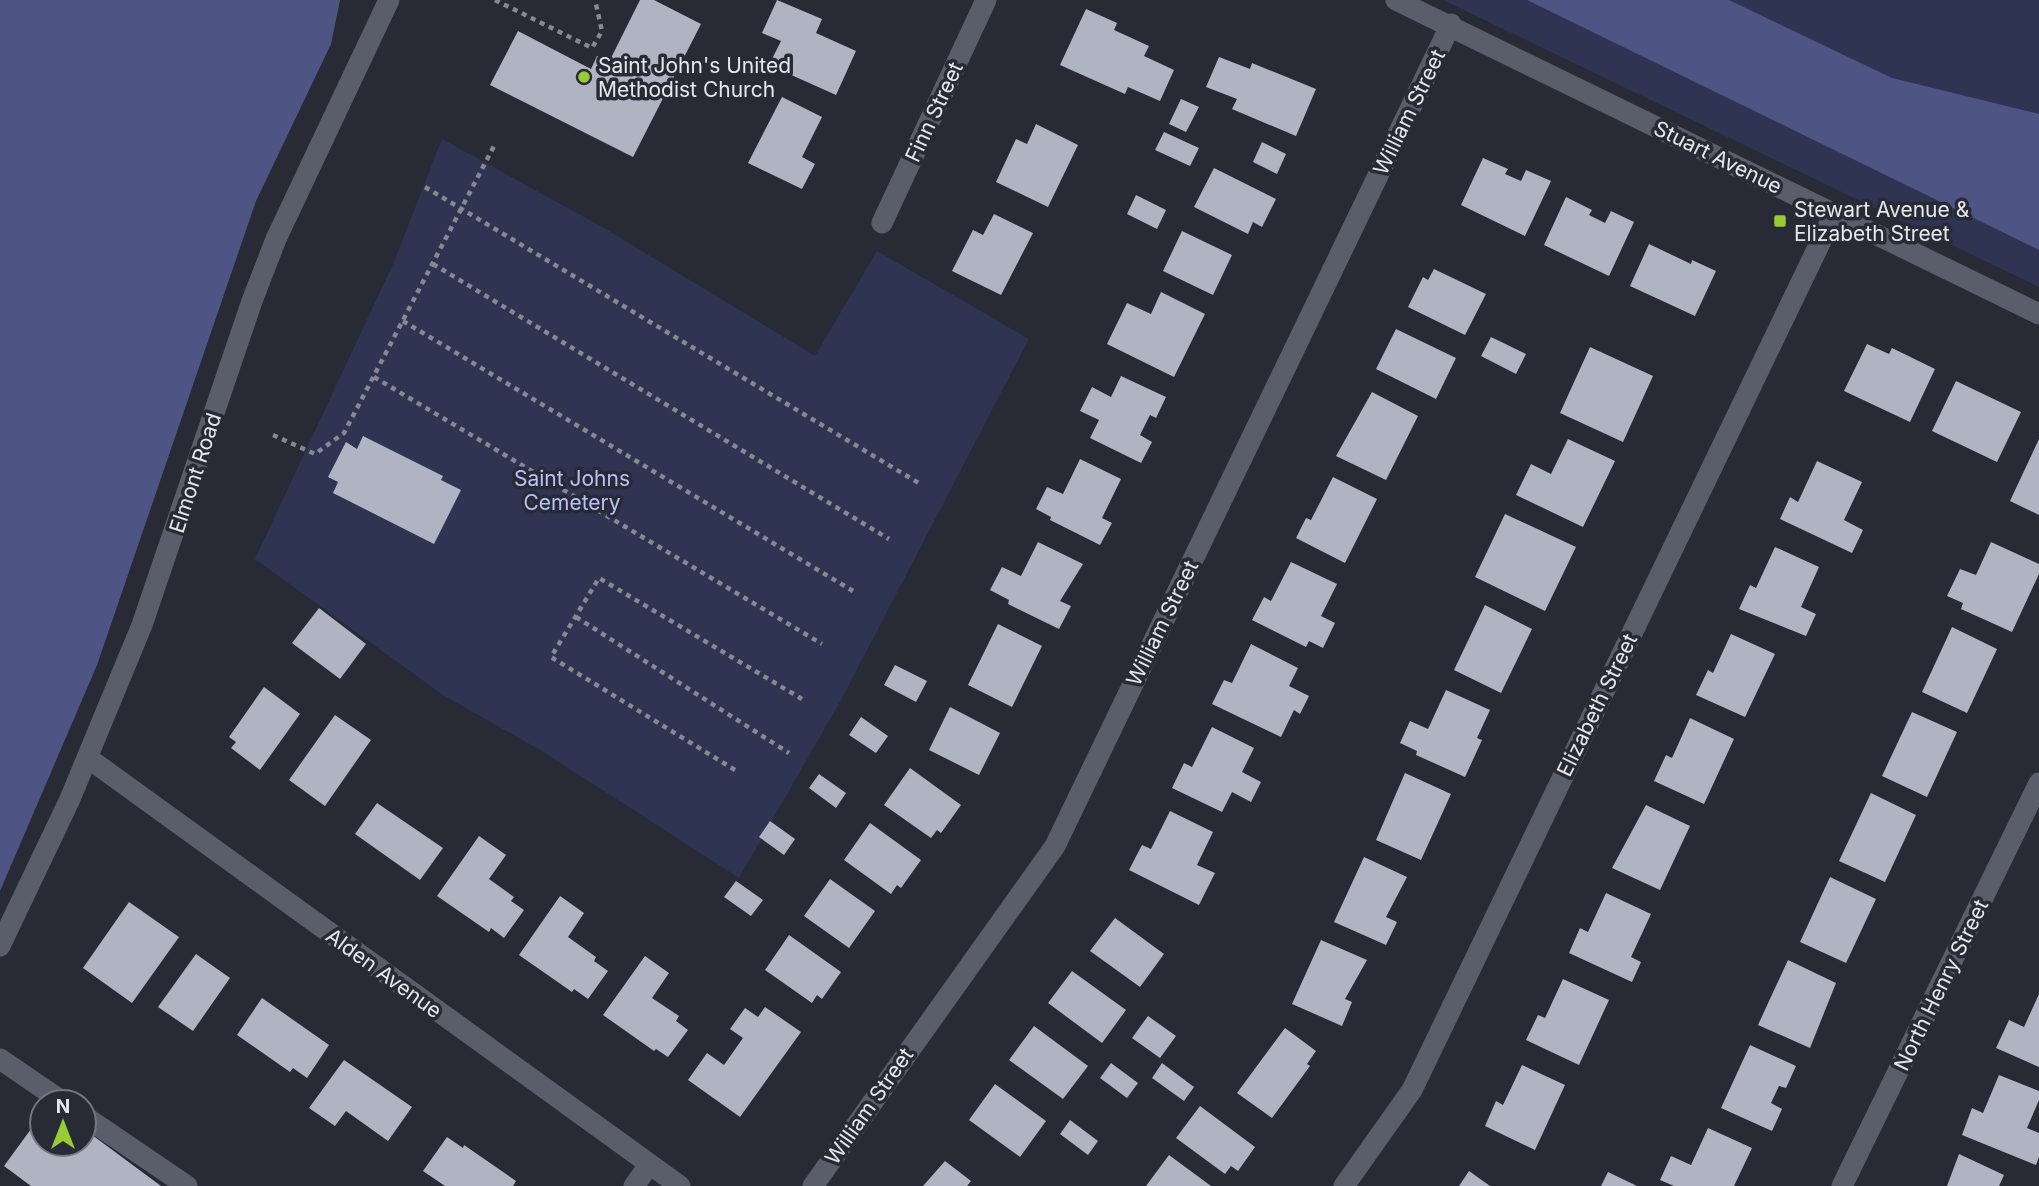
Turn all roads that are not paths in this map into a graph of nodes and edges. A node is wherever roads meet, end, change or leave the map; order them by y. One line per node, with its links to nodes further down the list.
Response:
1 (389, 0): 8 (street, Elmont Road)
2 (986, 0): 6 (street, Finn Street)
3 (1396, 0): 4 (street, Stuart Avenue)
4 (1451, 24): 5 (street, Stuart Avenue); 18 (street, William Street)
5 (1834, 214): 7 (street, Stuart Avenue); 19 (street, Elizabeth Street)
6 (883, 223)
7 (2039, 314)
8 (88, 758): 10 (street, Elmont Road); 14 (street, Alden Avenue)
9 (2039, 783): 20 (street, North Henry Street)
10 (0, 946)
11 (0, 1059): 12 (street)
12 (42, 1088)
13 (98, 1126): 15 (street)
14 (649, 1165): 16 (street); 17 (street, Alden Avenue)
15 (187, 1186)
16 (634, 1186)
17 (680, 1186)
18 (813, 1186)
19 (1344, 1186)
20 (1842, 1186)

